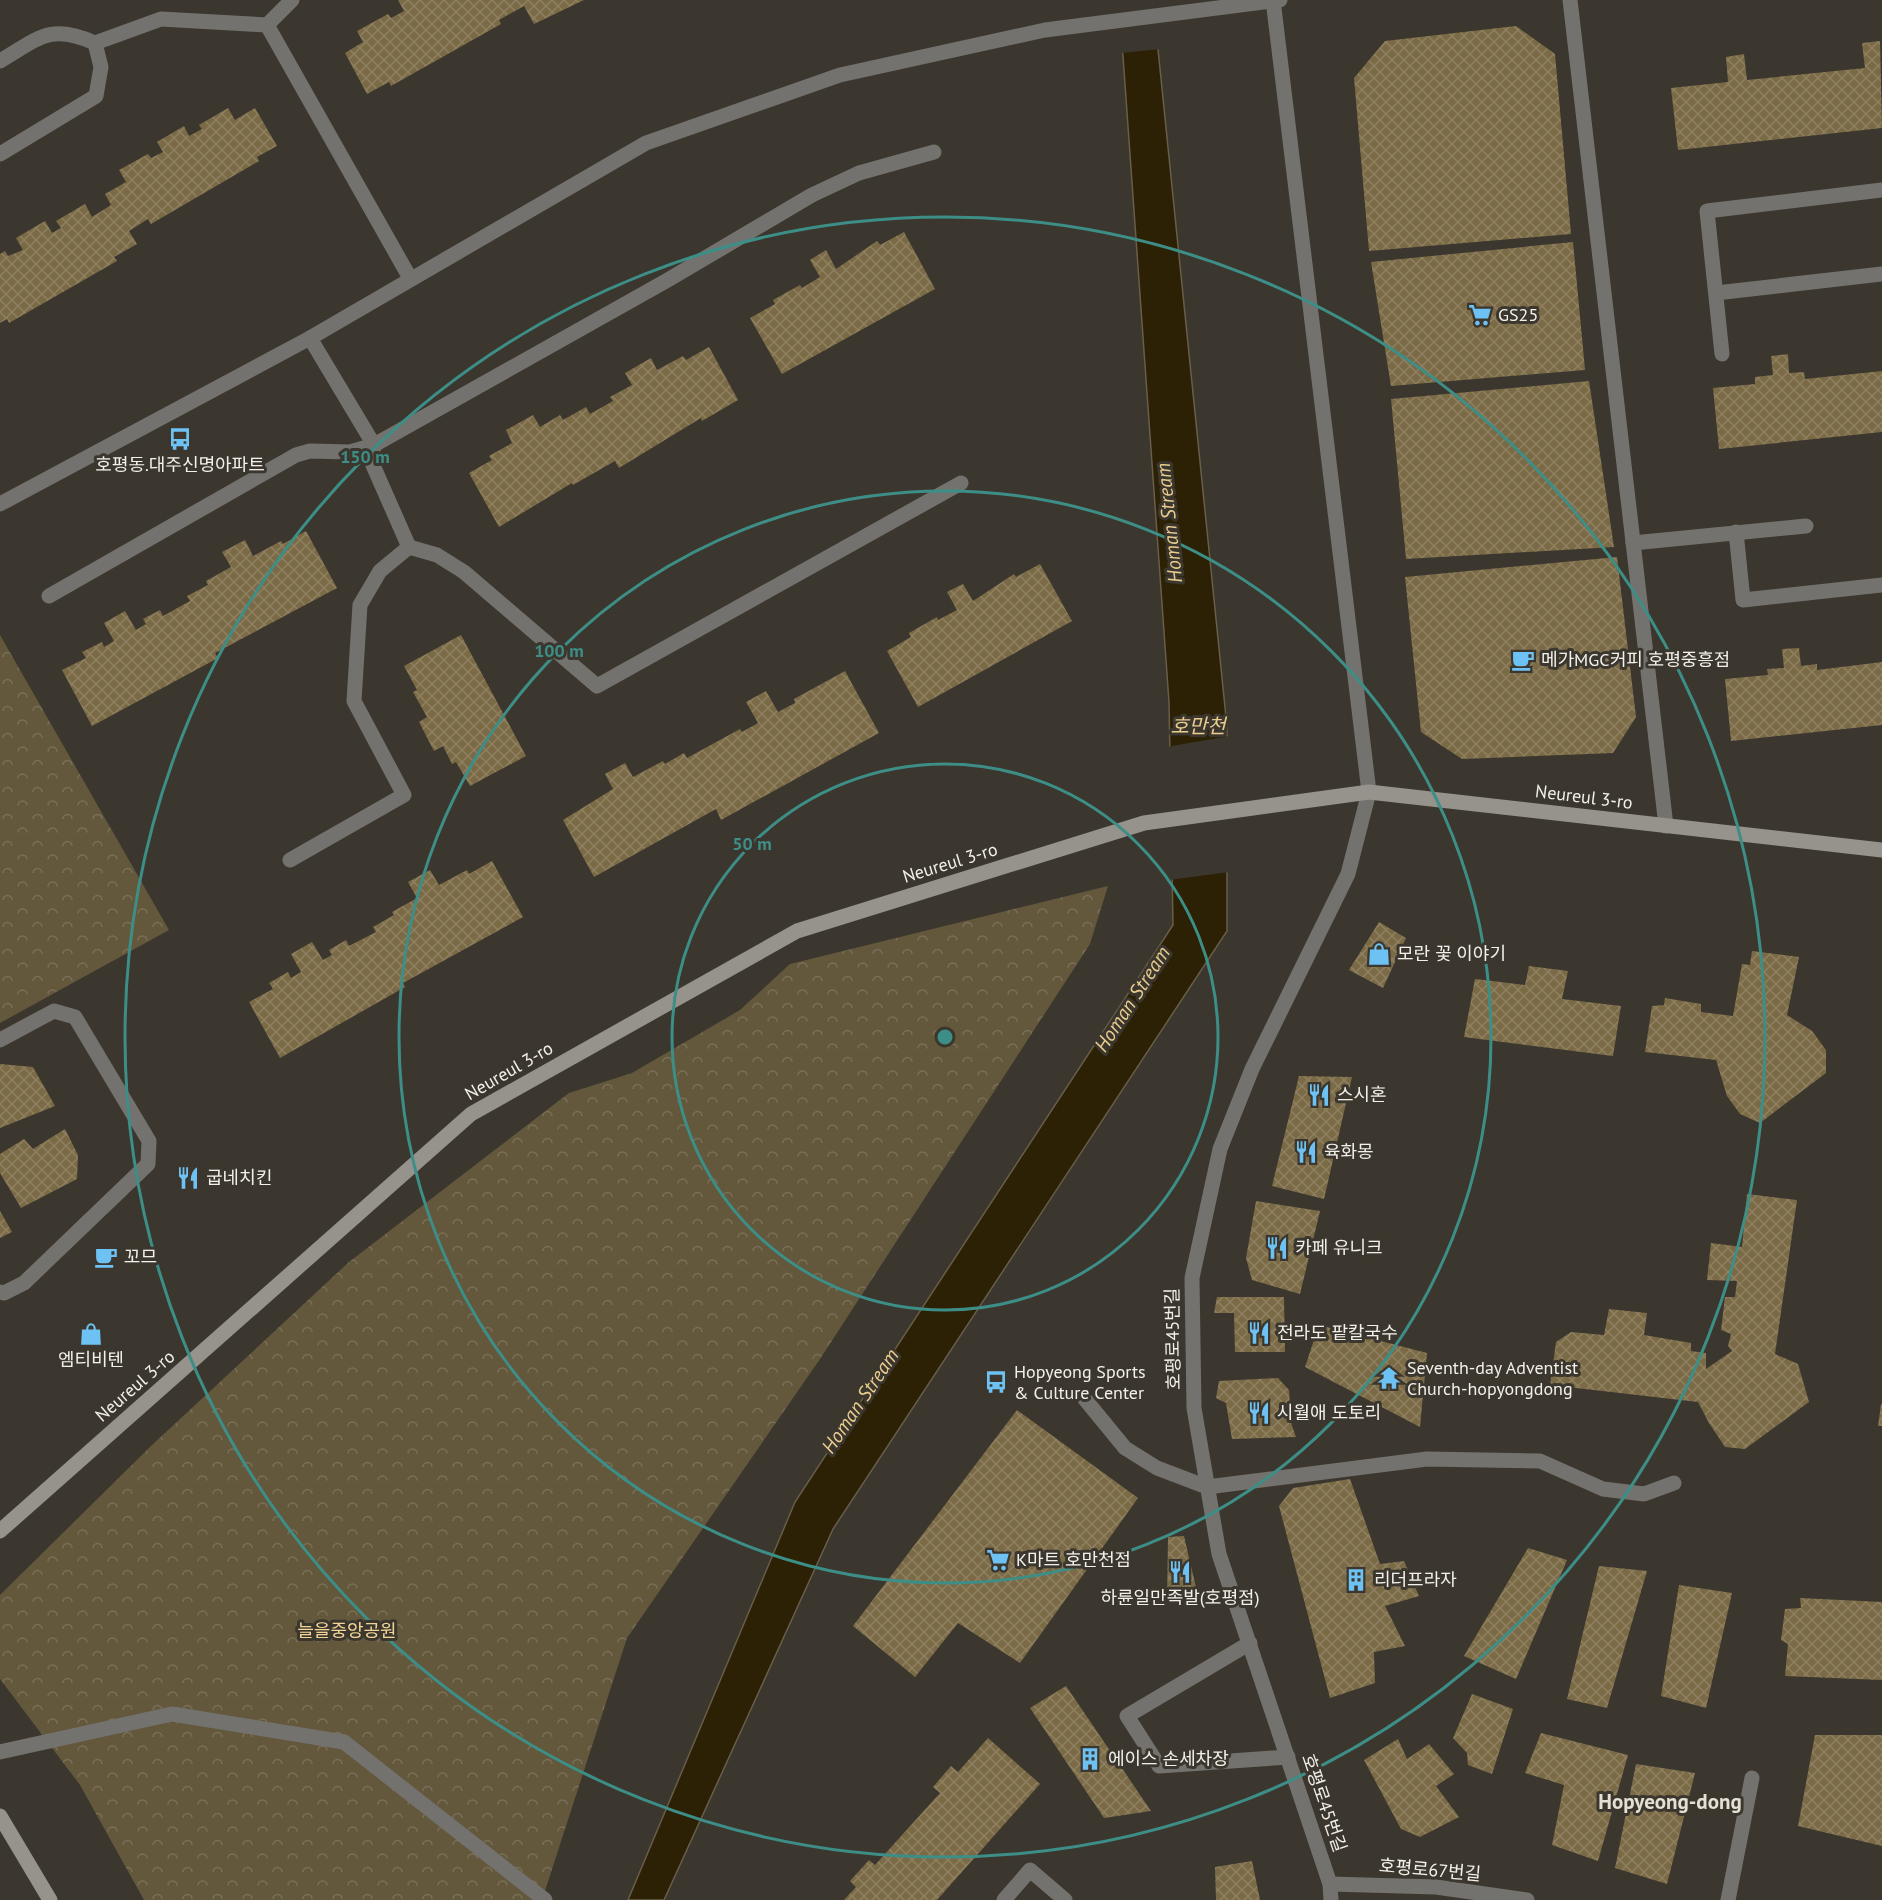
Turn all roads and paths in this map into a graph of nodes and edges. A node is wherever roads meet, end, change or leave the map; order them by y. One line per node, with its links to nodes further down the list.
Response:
1 (292, 0): 5 (street)
2 (1273, 0): 3 (street); 12 (street); 25 (street)
3 (1280, 0)
4 (1570, 0): 21 (street)
5 (267, 25): 6 (street); 12 (street)
6 (95, 44): 7 (street); 9 (street)
7 (0, 61)
8 (934, 152): 16 (street)
9 (0, 154)
10 (1882, 190): 13 (street)
11 (1882, 274): 13 (street)
12 (410, 278): 14 (street)
13 (1716, 292): 15 (street)
14 (310, 338): 16 (street); 18 (street)
15 (1722, 354)
16 (374, 445): 22 (street); 24 (street)
17 (961, 483): 22 (street)
18 (0, 504)
19 (1806, 526): 20 (street)
20 (1736, 532): 21 (street); 23 (street)
21 (1633, 543): 26 (street)
22 (409, 547): 28 (street)
23 (1882, 585)
24 (49, 596)
25 (1369, 792): 26 (street, Neureul 3-ro); 33 (street, 호평로45번길); 34 (street, Neureul 3-ro)
26 (1666, 826): 27 (street, Neureul 3-ro)
27 (1882, 850)
28 (290, 860)
29 (0, 1040): 30 (street)
30 (0, 1292)
31 (1084, 1398): 33 (street)
32 (1674, 1483): 33 (street)
33 (1207, 1487): 35 (street, 호평로45번길)
34 (0, 1531)
35 (1250, 1644): 37 (street, 호평로45번길); 37 (street)
36 (0, 1752): 42 (street)
37 (1288, 1757): 40 (street, 호평로45번길)
38 (1752, 1778): 47 (street)
39 (0, 1816): 41 (street)
40 (1330, 1884): 45 (street, 호평로45번길); 46 (street, 호평로67번길)
41 (50, 1900)
42 (545, 1900)
43 (1004, 1900): 44 (street)
44 (1065, 1900)
45 (1331, 1900)
46 (1527, 1900)
47 (1728, 1900)

